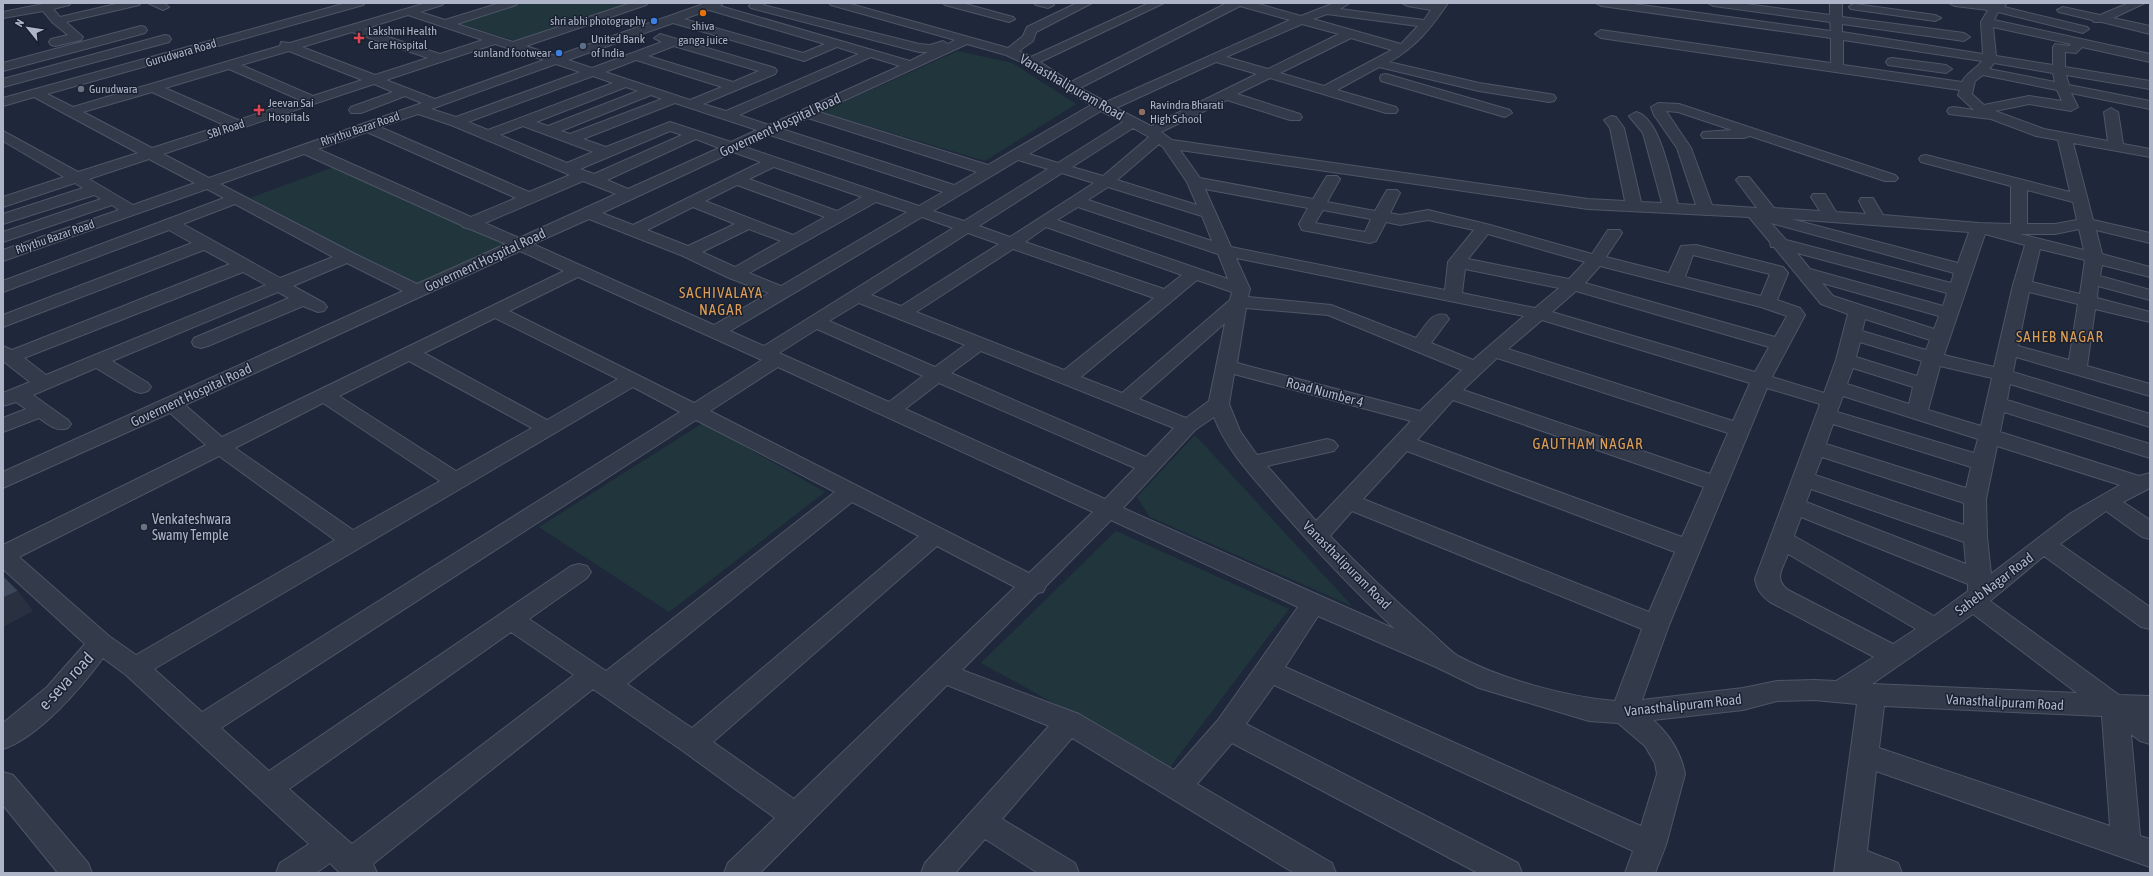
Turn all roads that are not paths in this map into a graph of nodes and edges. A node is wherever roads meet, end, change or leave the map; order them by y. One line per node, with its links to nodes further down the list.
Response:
1 (65, 3): 30 (street)
2 (135, 3): 47 (street)
3 (309, 3): 36 (street)
4 (359, 3): 36 (street, Gurudwara Road)
5 (438, 3): 38 (street)
6 (512, 3): 50 (street)
7 (642, 3): 71 (street)
8 (759, 3): 66 (street)
9 (949, 3): 37 (street)
10 (998, 3): 37 (street)
11 (1086, 3): 76 (street)
12 (1158, 3): 92 (street)
13 (1236, 3): 112 (street)
14 (1344, 3): 34 (street)
15 (1408, 3): 27 (street)
16 (1602, 3): 33 (street)
17 (1714, 3): 44 (street)
18 (1823, 3): 23 (street)
19 (1945, 3): 49 (street)
20 (1956, 3): 28 (street)
21 (2120, 3): 24 (street)
22 (1253, 4): 46 (street)
23 (1836, 4): 32 (street); 44 (street)
24 (2135, 4): 35 (street); 45 (street)
25 (713, 5): 42 (street, Rhythu Bazar Road); 68 (street)
26 (887, 5): 39 (street)
27 (1441, 5): 51 (street)
28 (1998, 5): 49 (street); 64 (street)
29 (2049, 6): 45 (street)
30 (46, 7): 40 (street); 47 (street)
31 (831, 7): 39 (street, Vanasthalipuram Road); 66 (street)
32 (1892, 7): 41 (street)
33 (1683, 8): 61 (street); 69 (street)
34 (1326, 10): 46 (street); 51 (street)
35 (2150, 10)
36 (332, 11): 57 (street, Gurudwara Road)
37 (978, 11): 43 (street)
38 (409, 12): 50 (street); 52 (street)
39 (868, 12): 66 (street, Vanasthalipuram Road)
40 (3, 15)
41 (1935, 18)
42 (673, 19): 56 (street, Rhythu Bazar Road); 84 (street)
43 (1009, 19)
44 (1836, 19): 61 (street); 62 (street)
45 (2100, 19): 54 (street); 64 (street)
46 (1301, 20): 59 (street); 87 (street)
47 (57, 21): 58 (street)
48 (123, 22): 53 (street)
49 (1987, 23): 64 (street); 73 (street); 89 (street)
50 (445, 24): 65 (street)
51 (1427, 24): 74 (street)
52 (351, 28): 72 (street); 86 (street)
53 (141, 30): 63 (street); 96 (street)
54 (2150, 30)
55 (87, 31): 58 (street)
56 (637, 31): 67 (street); 90 (street, Rhythu Bazar Road)
57 (253, 33): 72 (street); 75 (street, Gurudwara Road)
58 (73, 34): 81 (street)
59 (1349, 34): 74 (street); 105 (street)
60 (1602, 34): 69 (street)
61 (1836, 35): 79 (street); 89 (street)
62 (1964, 37)
63 (165, 39): 75 (street); 108 (street)
64 (2078, 39): 73 (street); 80 (street); 106 (street)
65 (495, 40): 71 (street); 86 (street, SBI Road)
66 (960, 41): 76 (street, Vanasthalipuram Road); 95 (street, Goverment Hospital Road)
67 (674, 42): 82 (street); 101 (street)
68 (834, 44): 78 (street); 84 (street)
69 (1673, 44): 85 (street); 98 (street)
70 (2150, 45): 80 (street)
71 (514, 46): 90 (street)
72 (290, 47): 94 (street); 107 (street)
73 (2059, 47): 100 (street)
74 (1403, 49): 93 (street)
75 (191, 50): 119 (street, Gurudwara Road)
76 (1010, 52): 92 (street, Vanasthalipuram Road)
77 (1821, 52): 79 (street)
78 (868, 54): 95 (street); 139 (street)
79 (1836, 54): 83 (street); 98 (street)
80 (2132, 55): 88 (street)
81 (3, 56)
82 (636, 56): 103 (street); 111 (street)
83 (1852, 56)
84 (804, 57): 101 (street)
85 (1669, 57)
86 (440, 58): 107 (street, SBI Road)
87 (1216, 58): 105 (street); 129 (street)
88 (2150, 58)
89 (1990, 59): 100 (street); 102 (street)
90 (556, 60): 103 (street); 126 (street, Rhythu Bazar Road)
91 (1883, 60): 99 (street)
92 (1030, 62): 112 (street, Vanasthalipuram Road)
93 (1379, 63): 104 (street); 122 (street)
94 (230, 65): 113 (street); 123 (street)
95 (911, 65): 136 (street, Goverment Hospital Road)
96 (3, 67)
97 (2115, 67): 110 (street)
98 (1837, 68): 114 (street)
99 (1946, 69)
100 (2058, 70): 106 (street); 115 (street)
101 (770, 71): 111 (street)
102 (1981, 71): 114 (street); 115 (street)
103 (593, 72): 109 (street); 144 (street)
104 (1362, 72): 117 (street); 137 (street)
105 (1270, 74): 117 (street); 120 (street)
106 (2090, 75): 110 (street)
107 (374, 80): 118 (street); 123 (street, SBI Road)
108 (3, 83)
109 (625, 83): 116 (street); 145 (street)
110 (2147, 83): 124 (street)
111 (733, 86): 127 (street)
112 (1070, 87): 129 (street, Vanasthalipuram Road)
113 (154, 88): 134 (street); 147 (street)
114 (1968, 88): 131 (street)
115 (2062, 88): 124 (street); 131 (street)
116 (650, 91): 121 (street); 152 (street)
117 (1325, 91): 133 (street)
118 (405, 92): 126 (street); 132 (street)
119 (36, 93): 125 (street, Gurudwara Road); 134 (street)
120 (1226, 95): 141 (street); 158 (street)
121 (674, 98): 127 (street); 138 (street)
122 (1549, 98)
123 (312, 100): 147 (street, SBI Road)
124 (2130, 101): 128 (street)
125 (3, 102)
126 (434, 103): 130 (street, Rhythu Bazar Road)
127 (691, 104): 139 (street)
128 (2150, 105)
129 (1103, 106): 146 (street, Vanasthalipuram Road); 168 (street)
130 (418, 109): 144 (street); 149 (street, Rhythu Bazar Road)
131 (1983, 109): 142 (street)
132 (356, 110)
133 (1391, 110)
134 (70, 112): 167 (street)
135 (2111, 112): 162 (street)
136 (807, 113): 151 (street, Goverment Hospital Road); 173 (street)
137 (1505, 113)
138 (636, 114): 148 (street); 160 (street)
139 (726, 116): 151 (street)
140 (1661, 116): 154 (street); 201 (street); 202 (street)
141 (1295, 117)
142 (1999, 118): 150 (street); 159 (street)
143 (1611, 120): 200 (street)
144 (456, 122): 156 (street)
145 (524, 122): 152 (street); 156 (street)
146 (1133, 122): 158 (street, Vanasthalipuram Road); 171 (street)
147 (237, 125): 167 (street, SBI Road)
148 (670, 126): 153 (street); 165 (street)
149 (368, 127): 163 (street, Rhythu Bazar Road); 191 (street)
150 (1960, 127)
151 (770, 130): 161 (street, Goverment Hospital Road); 185 (street)
152 (546, 131): 160 (street)
153 (696, 134): 161 (street); 175 (street)
154 (1757, 134): 157 (street); 177 (street)
155 (3, 135): 176 (street)
156 (488, 135): 172 (street)
157 (1708, 135)
158 (1159, 138): 164 (street); 174 (street, Vanasthalipuram Road); 181 (street)
159 (2065, 138): 162 (street); 193 (street)
160 (570, 139): 165 (street)
161 (733, 147): 170 (street); 187 (street, Goverment Hospital Road)
162 (2116, 147): 166 (street)
163 (305, 149): 182 (street, Rhythu Bazar Road); 218 (street)
164 (1215, 150): 174 (street); 200 (street)
165 (606, 152): 172 (street)
166 (2150, 153)
167 (150, 154): 176 (street, SBI Road); 182 (street)
168 (1018, 154): 171 (street); 173 (street)
169 (1926, 159): 183 (street)
170 (774, 161): 179 (street); 188 (street)
171 (1061, 167): 181 (street); 219 (street)
172 (569, 168): 175 (street)
173 (990, 171): 185 (street)
174 (1190, 174): 199 (street); 207 (street, Vanasthalipuram Road)
175 (589, 177): 187 (street); 191 (street)
176 (78, 178): 184 (street); 197 (street, SBI Road)
177 (1890, 178)
178 (1332, 179): 199 (street)
179 (736, 180): 198 (street); 211 (street)
180 (1744, 180): 208 (street)
181 (1106, 181): 195 (street); 207 (street)
182 (208, 183): 190 (street); 203 (street, Rhythu Bazar Road)
183 (2019, 183): 193 (street); 222 (street)
184 (96, 189): 192 (street); 194 (street)
185 (956, 191): 205 (street)
186 (1392, 192): 209 (street)
187 (630, 195): 206 (street, Goverment Hospital Road)
188 (875, 196): 205 (street); 211 (street)
189 (1820, 197): 210 (street)
190 (238, 198): 217 (street); 237 (street)
191 (529, 198): 218 (street)
192 (63, 199): 204 (street); 212 (street)
193 (2079, 199): 216 (street)
194 (114, 200): 203 (street); 204 (street)
195 (1076, 201): 214 (street); 234 (street)
196 (1867, 201): 213 (street)
197 (3, 202)
198 (693, 202): 215 (street); 223 (street)
199 (1319, 204): 209 (street); 209 (street)
200 (1634, 206): 201 (street)
201 (1671, 207): 202 (street)
202 (1705, 209): 208 (street)
203 (131, 210): 236 (street, Rhythu Bazar Road)
204 (81, 211): 225 (street)
205 (920, 212): 219 (street); 256 (street)
206 (588, 213): 223 (street); 233 (street, Goverment Hospital Road)
207 (1208, 213): 234 (street, Vanasthalipuram Road)
208 (1762, 214): 210 (street); 227 (street); 229 (street)
209 (1381, 215): 220 (street)
210 (1831, 216): 213 (street)
211 (839, 217): 228 (street)
212 (3, 219)
213 (1878, 221): 227 (street)
214 (1046, 222): 231 (street); 246 (street)
215 (749, 223): 228 (street); 235 (street)
216 (2084, 223): 222 (street); 226 (street); 238 (street)
217 (171, 224): 232 (street); 253 (street)
218 (469, 224): 233 (street)
219 (966, 228): 231 (street); 260 (street)
220 (1484, 228): 239 (street); 240 (street)
221 (1979, 228): 222 (street); 227 (street); 230 (street); 242 (street)
222 (2019, 229)
223 (633, 231): 235 (street)
224 (1614, 233): 239 (street)
225 (3, 237)
226 (2150, 238)
227 (1913, 239): 242 (street)
228 (795, 241): 247 (street)
229 (1777, 242): 244 (street); 254 (street)
230 (2034, 242): 238 (street); 252 (street)
231 (1011, 243): 261 (street); 266 (street)
232 (204, 244): 241 (street); 270 (street)
233 (519, 244): 243 (street); 255 (street, Goverment Hospital Road)
234 (1225, 251): 257 (street, Vanasthalipuram Road); 258 (street)
235 (689, 252): 247 (street)
236 (3, 256)
237 (347, 257): 251 (street); 255 (street)
238 (2094, 258): 245 (street); 248 (street)
239 (1596, 260): 249 (street); 250 (street)
240 (1457, 262): 250 (street); 258 (street)
241 (244, 265): 251 (street); 282 (street)
242 (1963, 270): 254 (street)
243 (577, 271): 264 (street); 273 (street)
244 (1803, 272): 265 (street); 268 (street)
245 (2150, 272)
246 (1194, 273): 257 (street); 261 (street)
247 (735, 274): 256 (street)
248 (2091, 279): 259 (street); 262 (street)
249 (1675, 280): 263 (street); 263 (street)
250 (1573, 284): 267 (street); 277 (street)
251 (279, 285): 272 (street); 272 (street)
252 (2022, 285): 262 (street); 279 (street)
253 (3, 287)
254 (1956, 290): 268 (street)
255 (417, 291): 305 (street, Goverment Hospital Road)
256 (782, 292): 273 (street)
257 (1240, 295): 278 (street); 287 (street); 302 (street)
258 (1450, 295): 267 (street); 278 (street)
259 (2150, 295)
260 (858, 296): 266 (street); 271 (street)
261 (1167, 296): 292 (street)
262 (2087, 301): 269 (street); 289 (street)
263 (1767, 303): 277 (street)
264 (495, 311): 281 (street); 293 (street)
265 (1858, 311): 274 (street); 275 (street)
266 (903, 313): 276 (street)
267 (1540, 314): 280 (street); 294 (street)
268 (1948, 314): 275 (street)
269 (2150, 317)
270 (3, 321)
271 (815, 322): 283 (street); 290 (street)
272 (178, 327): 286 (street)
273 (715, 332): 283 (street)
274 (1853, 334): 284 (street); 285 (street)
275 (1941, 337): 284 (street)
276 (979, 343): 290 (street); 292 (street)
277 (1779, 344): 294 (street)
278 (1420, 346): 288 (street)
279 (2008, 349): 289 (street); 291 (street)
280 (1494, 351): 288 (street); 317 (street)
281 (410, 353): 300 (street); 316 (street)
282 (6, 354): 295 (street)
283 (771, 357): 308 (street); 309 (street)
284 (1933, 358): 291 (street); 296 (street)
285 (1846, 360): 296 (street); 303 (street)
286 (98, 361): 295 (street); 297 (street)
287 (1226, 366): 306 (street); 311 (street, Road Number 4)
288 (1475, 368): 299 (street)
289 (2077, 368): 298 (street)
290 (938, 374): 308 (street); 326 (street)
291 (2002, 375): 304 (street); 312 (street)
292 (1067, 378): 302 (street)
293 (632, 379): 309 (street); 316 (street)
294 (1761, 380): 303 (street); 317 (street)
295 (44, 383): 301 (street)
296 (1924, 384): 310 (street)
297 (141, 387)
298 (2150, 390)
299 (1449, 392): 311 (street); 331 (street)
300 (324, 395): 321 (street); 329 (street)
301 (10, 397): 307 (street)
302 (1125, 401): 315 (street)
303 (1830, 401): 310 (street); 322 (street); 325 (street)
304 (1996, 403): 318 (street); 323 (street)
305 (172, 404): 321 (street); 328 (street, Goverment Hospital Road)
306 (1219, 404): 315 (street); 324 (street, Vanasthalipuram Road)
307 (40, 410): 313 (street); 314 (street)
308 (891, 410): 337 (street)
309 (696, 412): 332 (street); 368 (street)
310 (1917, 412): 318 (street)
311 (1425, 418): 319 (street)
312 (2150, 421)
313 (61, 424)
314 (3, 426)
315 (1188, 426): 326 (street)
316 (548, 428): 329 (street)
317 (1741, 430): 331 (street)
318 (1989, 435): 325 (street); 330 (street)
319 (1403, 442): 335 (street); 345 (street)
320 (1327, 446): 324 (street)
321 (220, 447): 343 (street); 346 (street)
322 (1814, 447): 327 (street); 333 (street)
323 (2150, 451)
324 (1252, 463): 340 (street, Vanasthalipuram Road)
325 (1983, 463): 333 (street)
326 (1149, 466): 337 (street)
327 (1802, 478): 336 (street); 341 (street)
328 (3, 481)
329 (456, 481): 343 (street)
330 (2145, 482): 334 (street, Saheb Nagar Road)
331 (1718, 484): 345 (street)
332 (850, 492): 339 (street); 361 (street)
333 (1974, 499): 341 (street)
334 (2107, 501): 338 (street); 344 (street, Saheb Nagar Road)
335 (1350, 502): 340 (street); 353 (street)
336 (1793, 505): 342 (street); 349 (street)
337 (1108, 510): 348 (street); 350 (street)
338 (2150, 531)
339 (935, 535): 348 (street); 372 (street)
340 (1316, 536): 357 (street, Vanasthalipuram Road)
341 (1976, 537): 349 (street)
342 (1781, 539): 354 (street); 356 (street)
343 (352, 541): 358 (street)
344 (2045, 545): 349 (street, Saheb Nagar Road); 352 (street)
345 (1690, 549): 353 (street)
346 (3, 555): 355 (street, e-seva road)
347 (579, 572): 351 (street)
348 (1033, 585): 360 (street)
349 (1978, 591): 354 (street, Saheb Nagar Road); 364 (street)
350 (1313, 604): 357 (street); 359 (street)
351 (510, 619): 361 (street); 376 (street)
352 (2150, 620)
353 (1656, 625): 366 (street)
354 (1935, 628): 356 (street, Saheb Nagar Road)
355 (100, 643): 358 (street); 371 (street, e-seva road)
356 (1894, 656): 362 (street, Saheb Nagar Road)
357 (1448, 662): 366 (street, Vanasthalipuram Road)
358 (134, 668): 368 (street)
359 (1269, 671): 369 (street); 379 (street)
360 (941, 672): 367 (street); 377 (street)
361 (600, 680): 372 (street); 381 (street)
362 (1840, 692): 363 (street, Vanasthalipuram Road); 366 (street, Vanasthalipuram Road)
363 (1872, 695): 364 (street, Vanasthalipuram Road); 373 (street)
364 (2115, 707): 365 (street, Vanasthalipuram Road); 370 (street); 380 (street)
365 (2150, 707)
366 (1624, 714): 379 (street)
367 (1069, 722): 375 (street); 378 (street)
368 (201, 727): 376 (street)
369 (1228, 728): 375 (street); 389 (street)
370 (2150, 733)
371 (3, 738)
372 (693, 743): 377 (street)
373 (1865, 755): 380 (street); 382 (street)
374 (3, 784): 384 (street)
375 (1178, 786): 383 (street)
376 (267, 788): 381 (street)
377 (796, 816): 386 (street)
378 (981, 821): 387 (street); 388 (street)
379 (1651, 845): 390 (street)
380 (2138, 849)
381 (348, 860): 385 (street)
382 (1850, 866): 391 (street)
383 (1315, 871)
384 (76, 873)
385 (291, 873)
386 (739, 873)
387 (936, 873)
388 (1064, 873)
389 (1507, 873)
390 (1640, 873)
391 (1887, 873)

